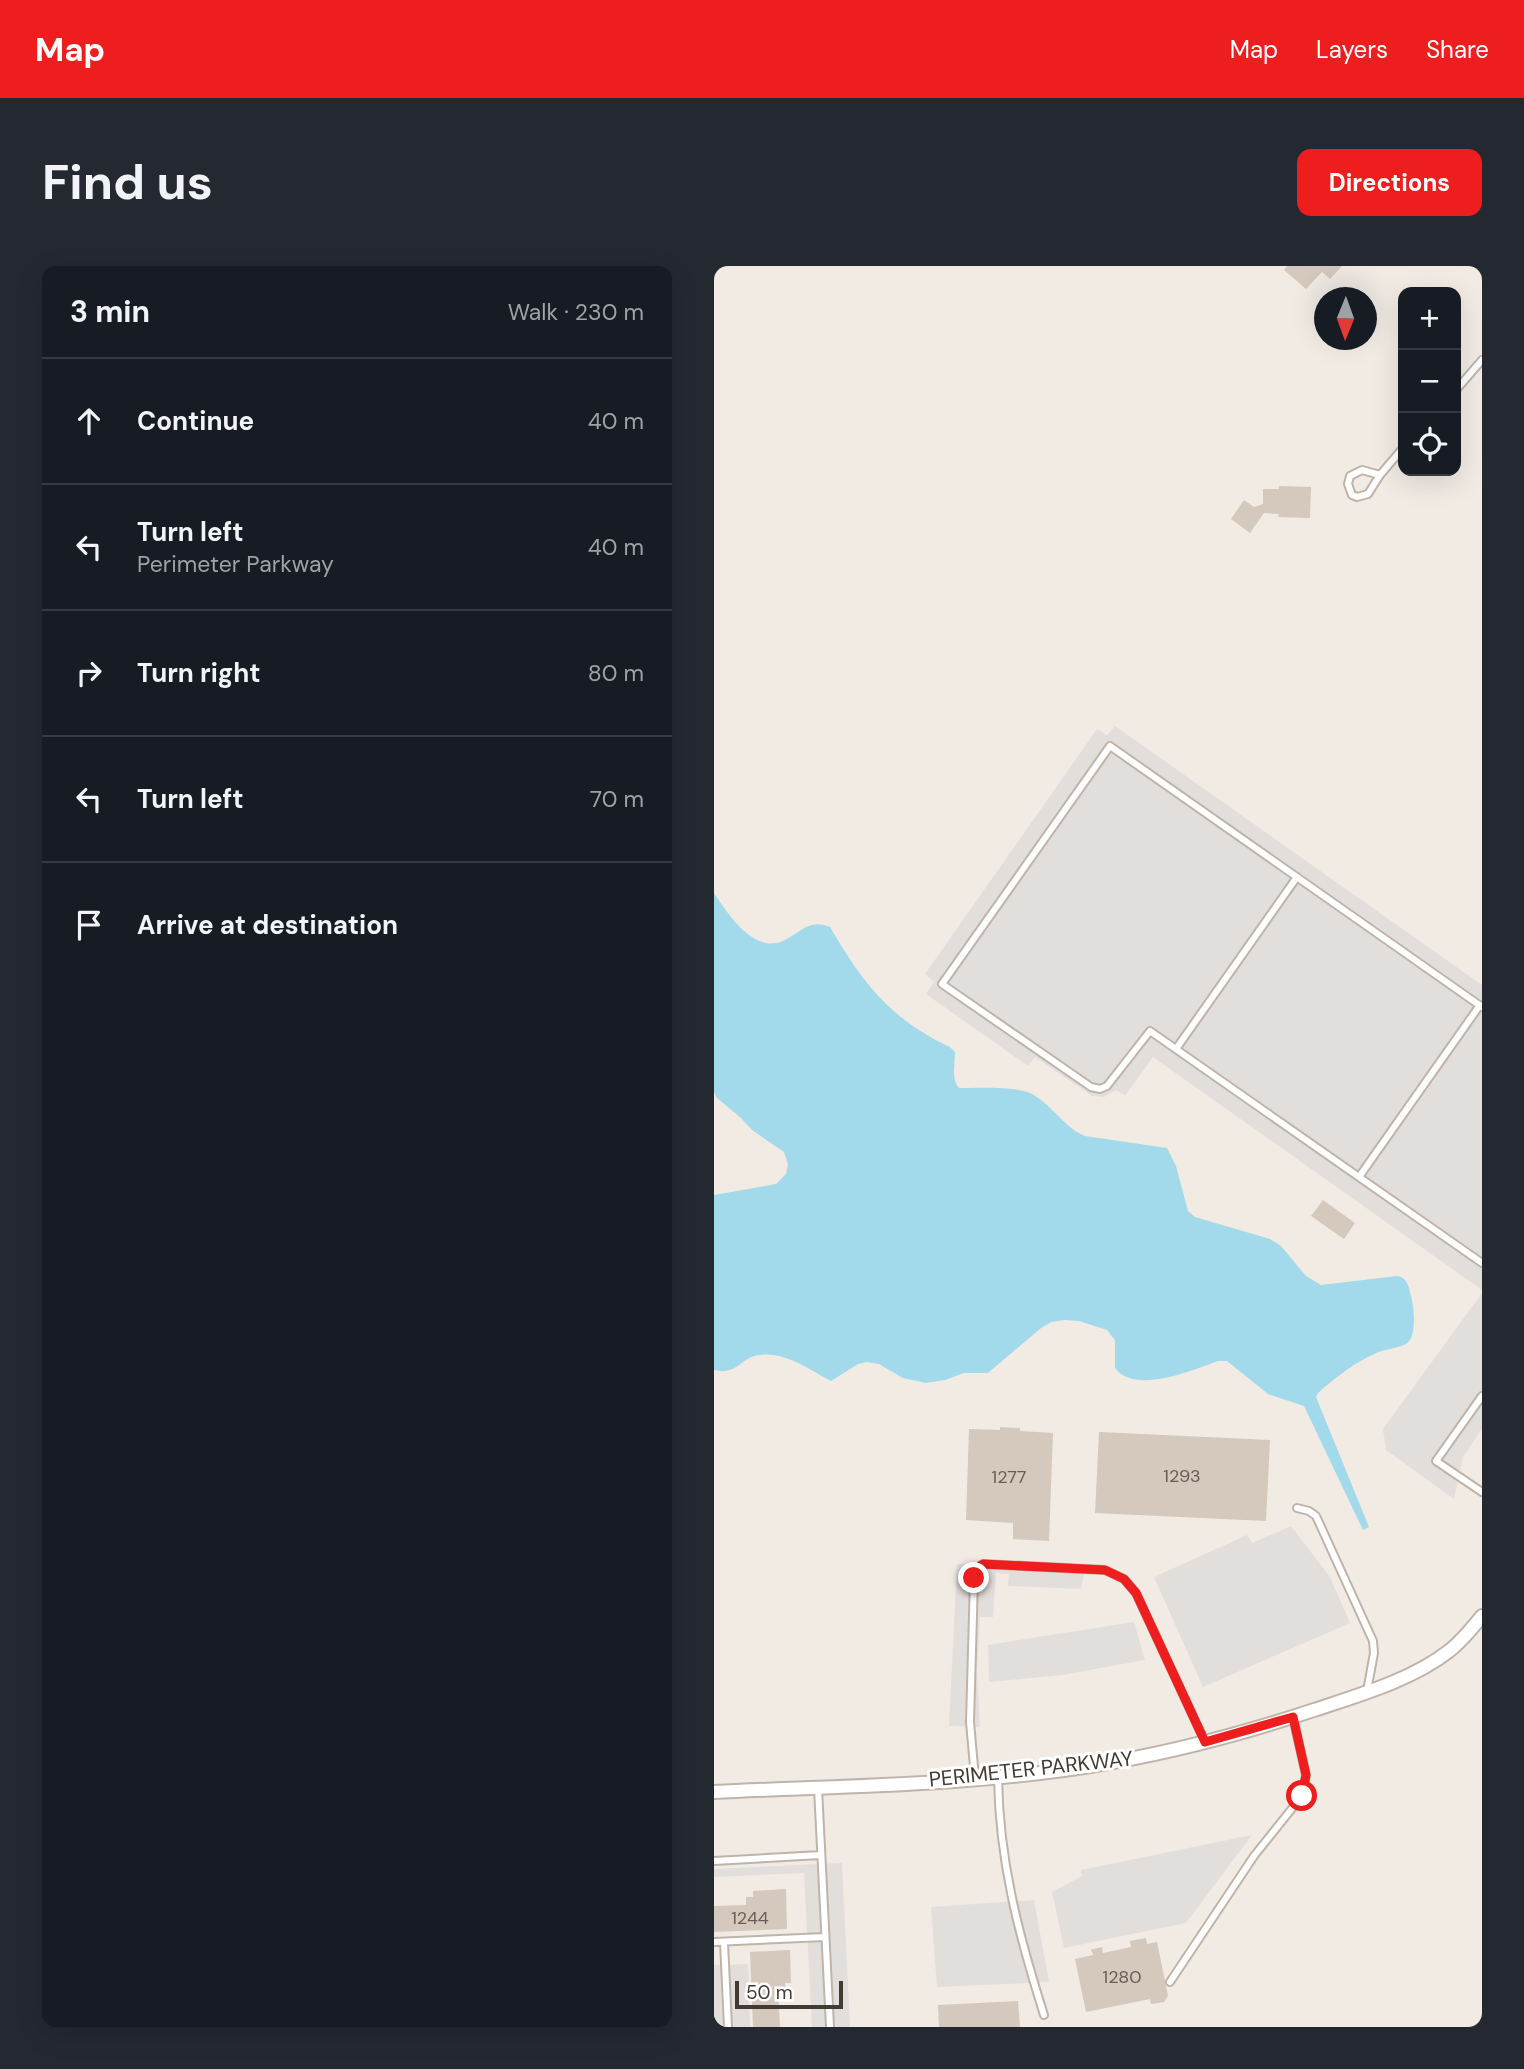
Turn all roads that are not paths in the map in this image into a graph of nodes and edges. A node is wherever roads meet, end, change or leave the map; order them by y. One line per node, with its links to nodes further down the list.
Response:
1 (1482, 360): 2 (lane)
2 (1461, 384)
3 (1398, 454): 4 (lane)
4 (1380, 475): 4 (lane)
5 (1297, 877): 6 (lane); 7 (lane); 7 (lane)
6 (1481, 1006): 8 (lane)
7 (1176, 1049): 8 (lane)
8 (1359, 1177): 9 (lane)
9 (1482, 1264)
10 (1482, 1396): 11 (lane)
11 (1482, 1492)
12 (1297, 1508): 14 (lane)
13 (1482, 1615): 14 (street, PERIMETER PARKWAY)
14 (1367, 1691): 15 (street, PERIMETER PARKWAY)
15 (1293, 1717): 16 (street, PERIMETER PARKWAY); 26 (lane)
16 (1205, 1742): 17 (street, PERIMETER PARKWAY); 18 (lane)
17 (998, 1777): 18 (street, PERIMETER PARKWAY); 27 (lane)
18 (975, 1778): 19 (street, PERIMETER PARKWAY)
19 (818, 1787): 20 (street, PERIMETER PARKWAY); 21 (lane)
20 (714, 1792)
21 (821, 1855): 22 (lane); 23 (lane)
22 (714, 1861)
23 (825, 1937): 25 (lane); 29 (lane)
24 (714, 1942): 25 (lane)
25 (724, 1942): 28 (lane)
26 (1170, 1982)
27 (1044, 2015)
28 (729, 2027)
29 (830, 2027)

